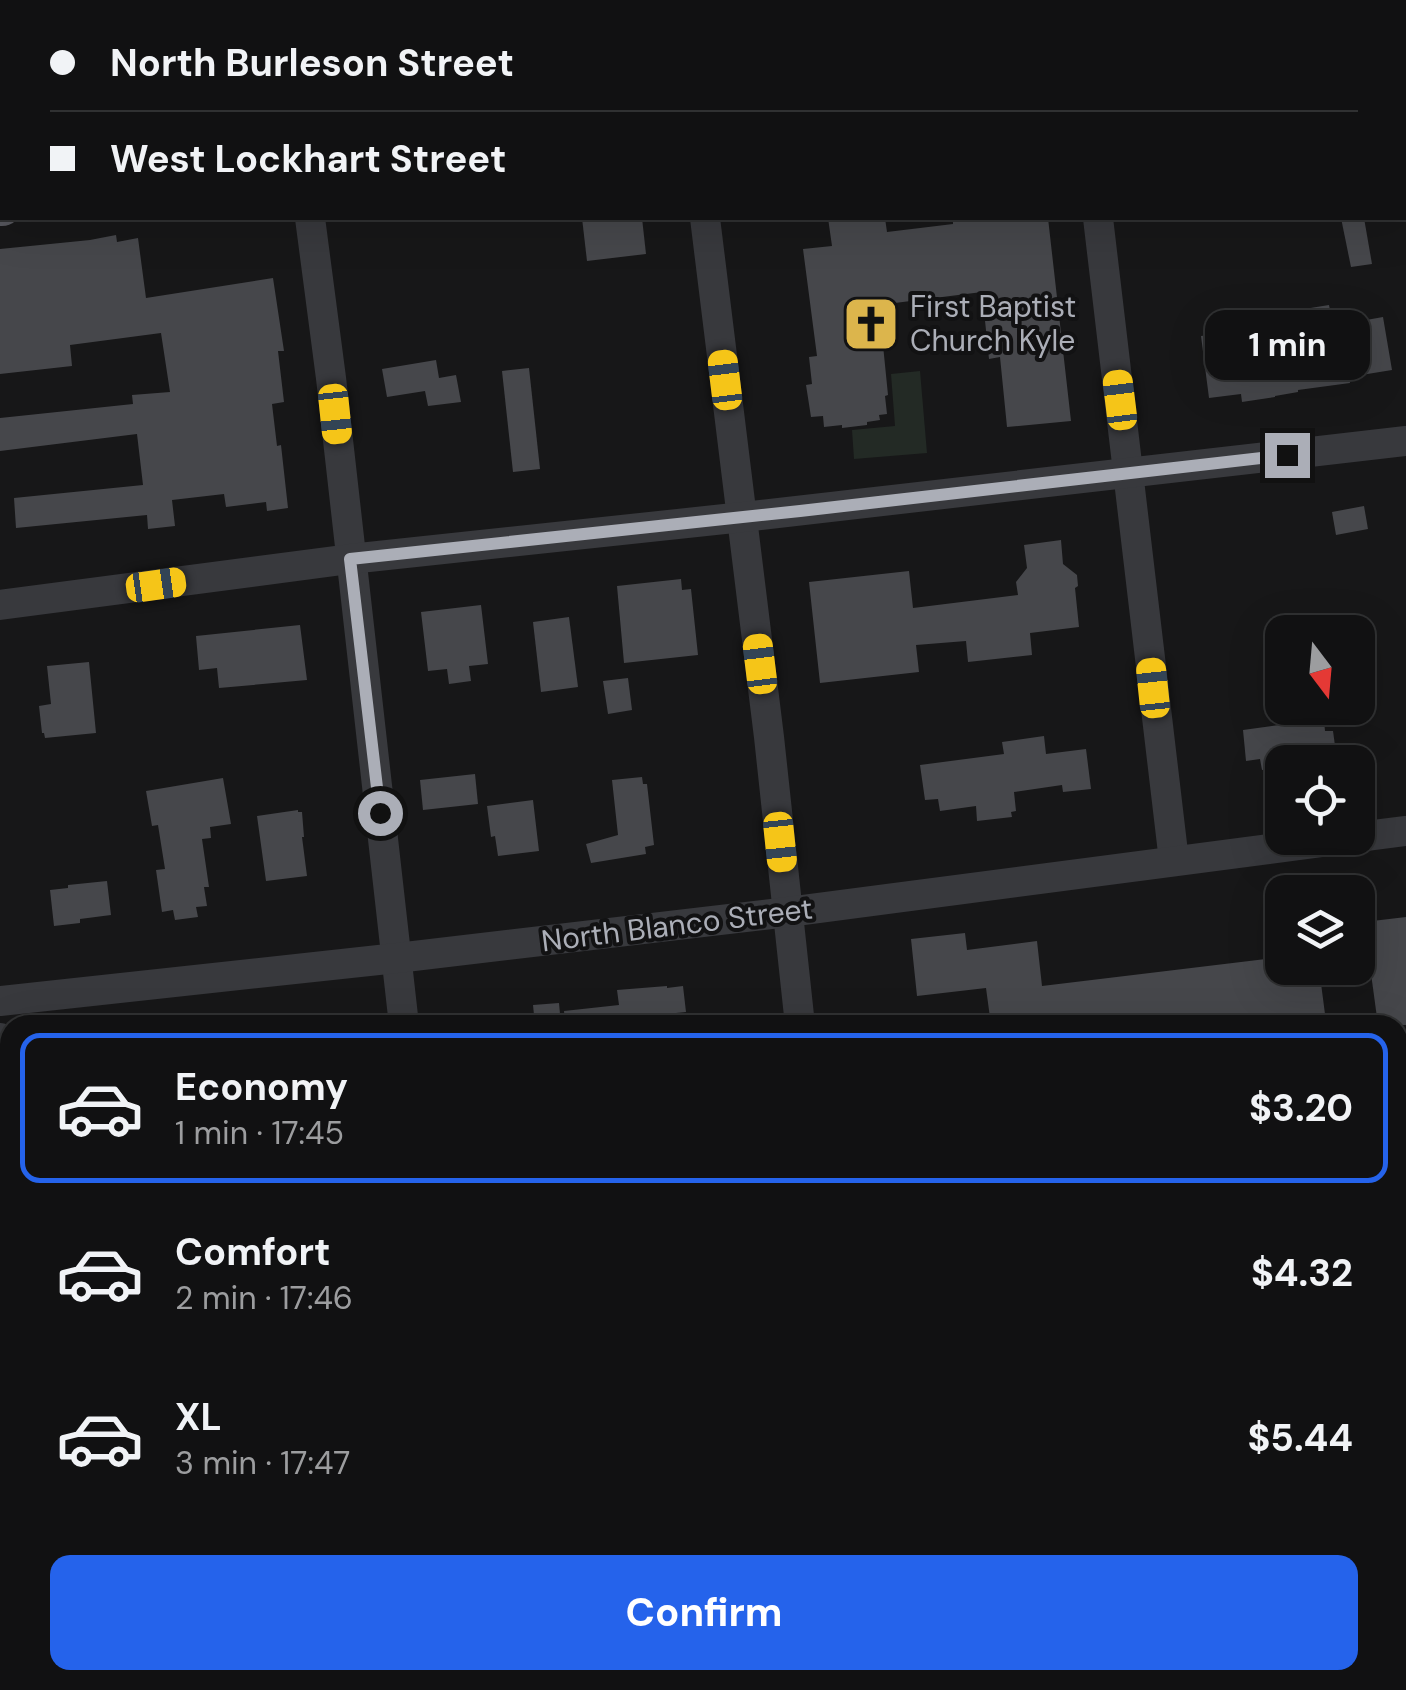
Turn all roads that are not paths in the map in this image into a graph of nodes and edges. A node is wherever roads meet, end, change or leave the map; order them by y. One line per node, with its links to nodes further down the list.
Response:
1 (310, 220): 7 (street)
2 (705, 220): 6 (street)
3 (1098, 220): 5 (street)
4 (1406, 441): 5 (street)
5 (1129, 474): 6 (street); 12 (street)
6 (743, 517): 7 (street); 13 (street)
7 (350, 559): 8 (street); 14 (street)
8 (0, 605)
9 (1406, 830): 10 (street, North Blanco Street)
10 (1375, 834)
11 (1265, 849): 12 (street, North Blanco Street)
12 (1174, 861): 13 (street, North Blanco Street)
13 (788, 912): 14 (street, North Blanco Street); 17 (street)
14 (397, 958): 15 (street, North Blanco Street); 16 (street)
15 (0, 1001)
16 (403, 1015)
17 (799, 1015)

